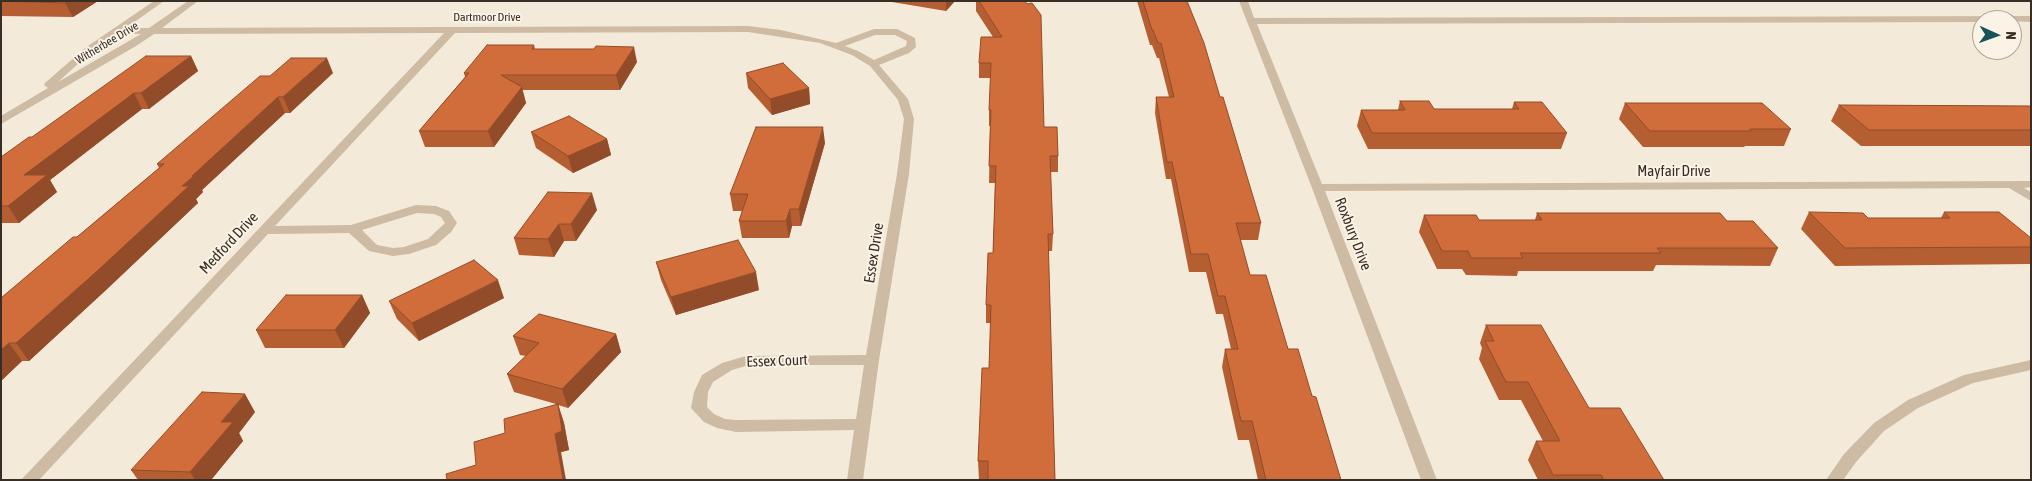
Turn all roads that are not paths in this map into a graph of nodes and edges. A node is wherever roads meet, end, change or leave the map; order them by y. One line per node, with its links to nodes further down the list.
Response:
1 (160, 1): 8 (street, Witherbee Drive)
2 (194, 1): 7 (street, Witherbee Drive)
3 (1244, 1): 5 (street, Roxbury Drive)
4 (2031, 19): 5 (street)
5 (1251, 21): 16 (street, Roxbury Drive)
6 (453, 29): 7 (street, Dartmoor Drive); 9 (street, Dartmoor Drive); 18 (street, Medford Drive)
7 (152, 30): 8 (street, Dartmoor Drive); 12 (street, Witherbee Drive)
8 (117, 31): 12 (street, Witherbee Drive)
9 (837, 46): 10 (street, Dartmoor Drive); 11 (street)
10 (855, 53): 11 (street, Essex Drive)
11 (873, 64): 20 (street, Essex Drive)
12 (30, 102): 13 (street, Witherbee Drive)
13 (1, 121)
14 (2012, 184): 15 (street, Mayfair Drive); 16 (street, Mayfair Drive); 17 (street)
15 (2031, 184)
16 (1318, 188): 25 (street, Roxbury Drive)
17 (2031, 198)
18 (263, 230): 19 (street); 23 (street, Medford Drive)
19 (352, 230): 19 (street)
20 (872, 360): 22 (street, Essex Drive); 22 (street, Essex Court)
21 (2031, 365): 26 (street)
22 (864, 424): 24 (street, Essex Drive)
23 (29, 480)
24 (855, 480)
25 (1429, 480)
26 (1834, 480)

